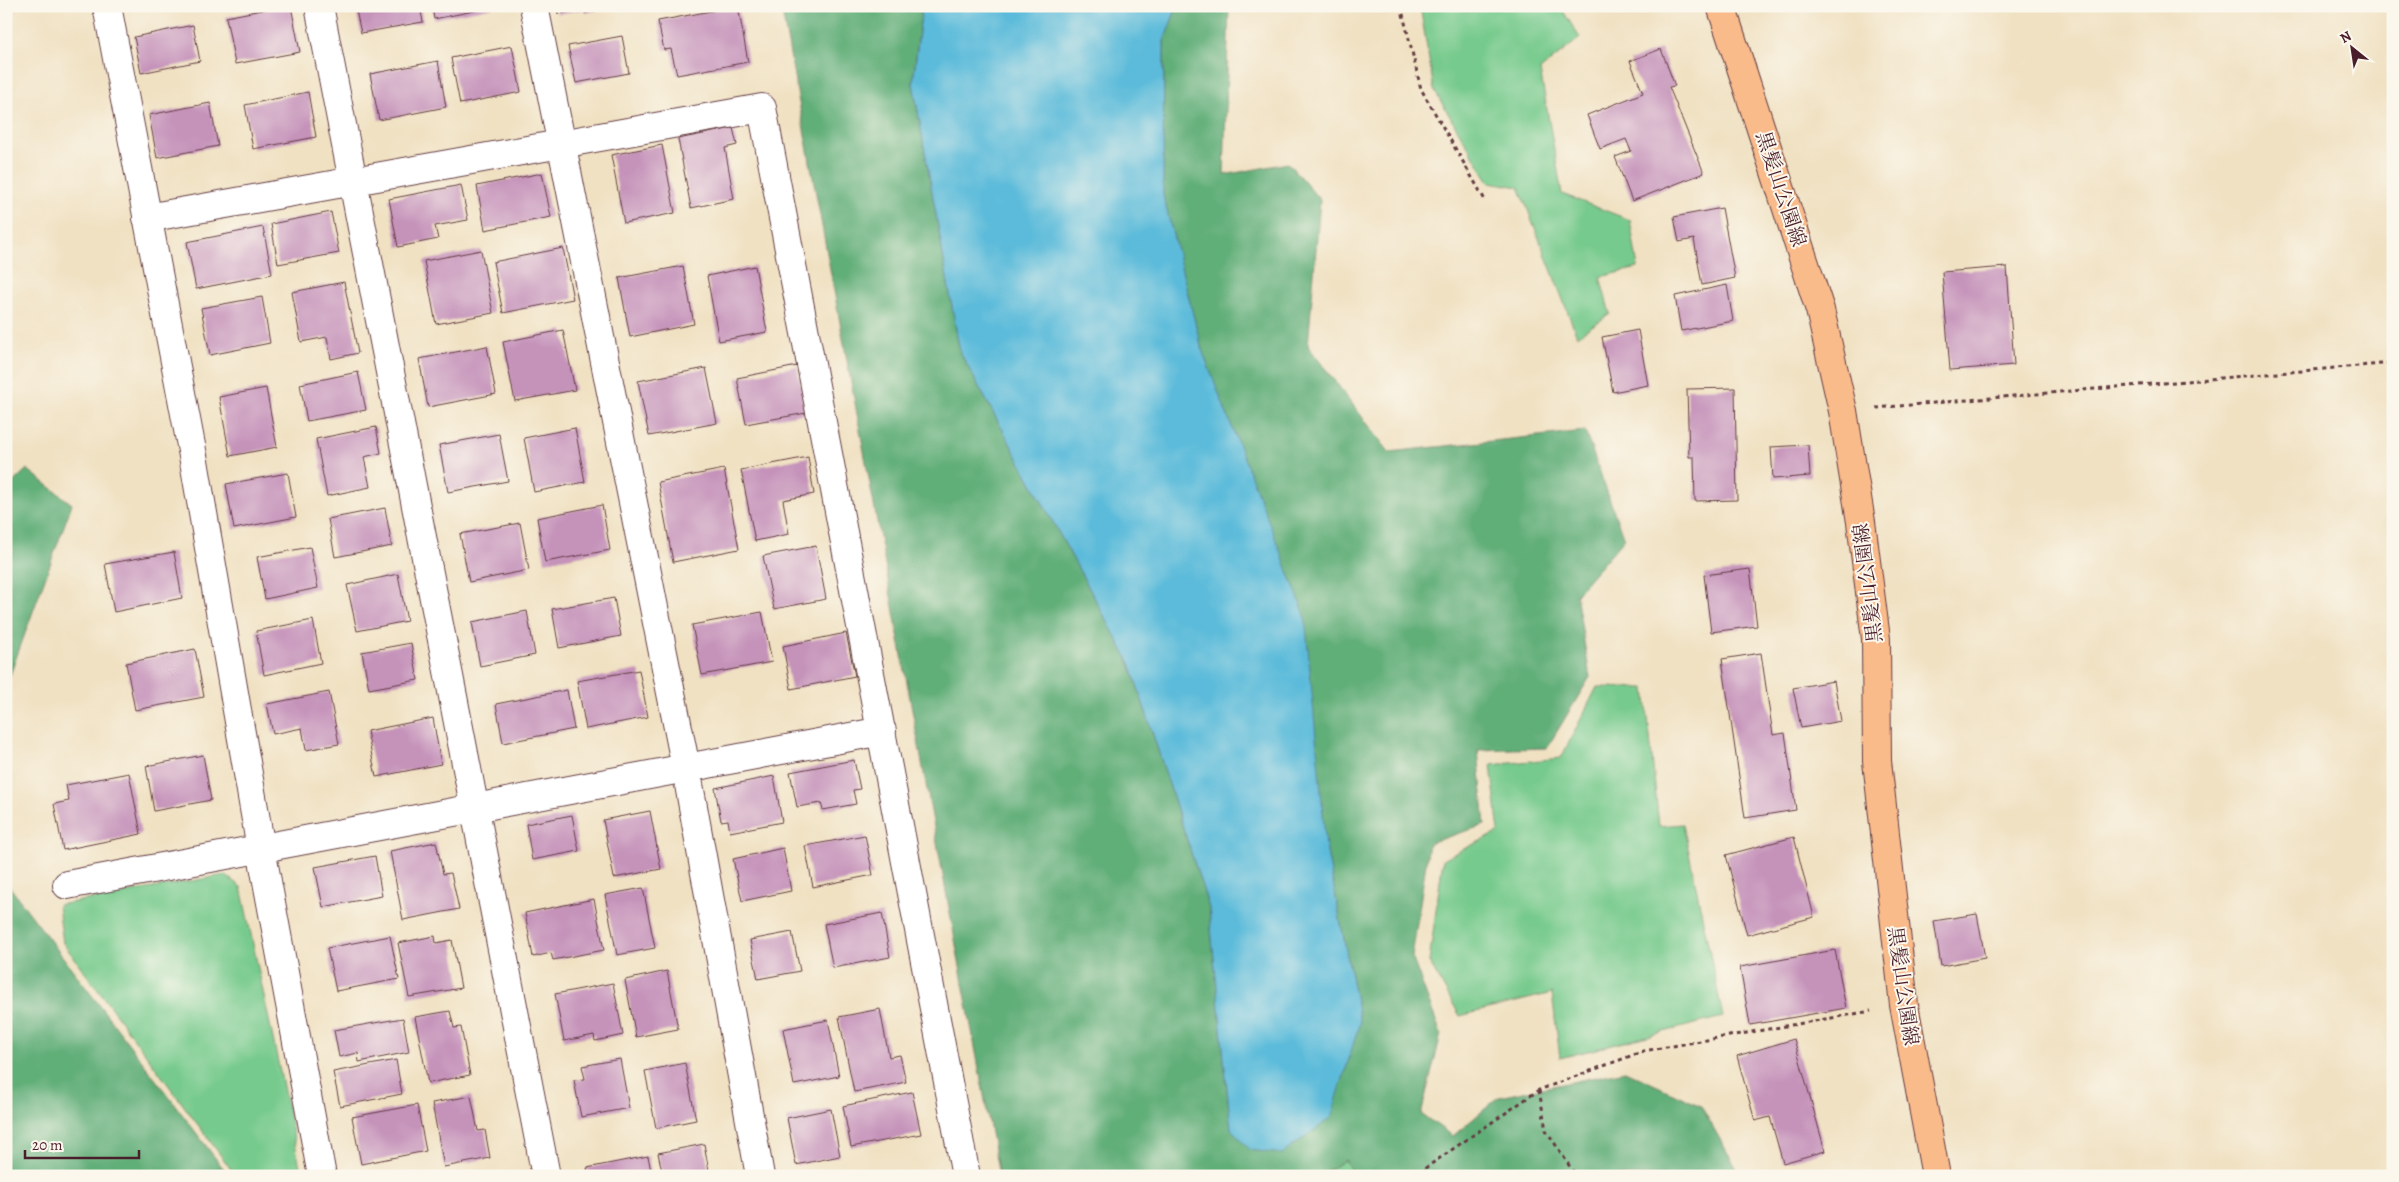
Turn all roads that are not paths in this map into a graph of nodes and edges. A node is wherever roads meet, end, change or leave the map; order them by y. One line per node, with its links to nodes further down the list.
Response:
1 (107, 6): 7 (street)
2 (319, 6): 6 (street)
3 (534, 6): 5 (street)
4 (1721, 6): 17 (main road, 黒髪山公園線)
5 (561, 143): 6 (street); 8 (street); 9 (street)
6 (353, 183): 7 (street); 10 (street)
7 (147, 218): 11 (street)
8 (882, 731): 9 (street); 16 (street)
9 (686, 768): 10 (street); 15 (street)
10 (474, 808): 11 (street); 14 (street)
11 (261, 849): 12 (street); 13 (street)
12 (68, 885)
13 (322, 1176)
14 (546, 1176)
15 (760, 1176)
16 (966, 1176)
17 (1936, 1176)

